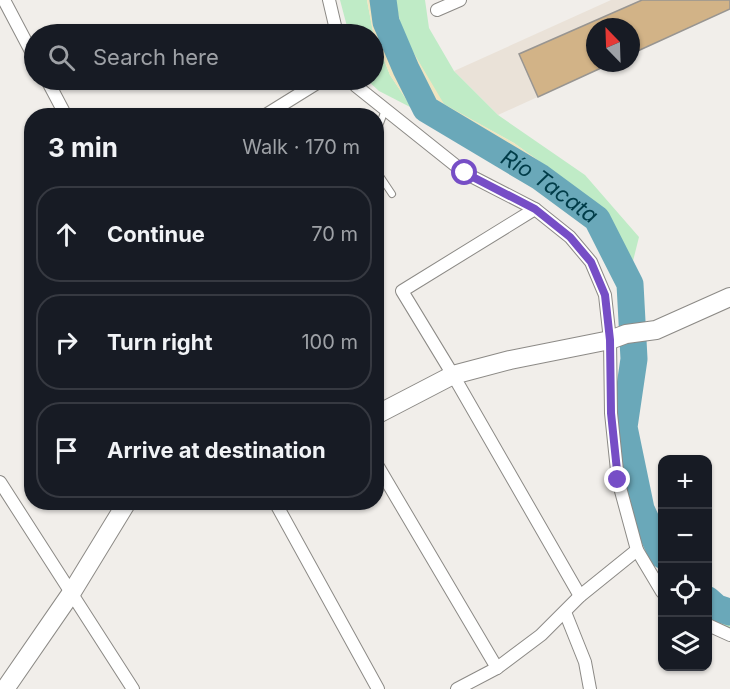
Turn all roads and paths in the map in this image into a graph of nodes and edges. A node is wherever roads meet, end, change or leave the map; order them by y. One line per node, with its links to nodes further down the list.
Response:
1 (3, 0): 6 (street)
2 (329, 0): 5 (street)
3 (460, 0): 4 (street)
4 (437, 10)
5 (335, 24)
6 (24, 39)
7 (52, 90): 10 (street)
8 (306, 90): 11 (street)
9 (361, 90): 12 (street)
10 (62, 108)
11 (277, 108)
12 (383, 108)
13 (385, 110): 16 (street)
14 (384, 182): 15 (lane)
15 (392, 194)
16 (535, 209): 18 (street); 19 (street)
17 (730, 297): 18 (street)
18 (626, 335): 19 (street); 25 (street)
19 (453, 375): 20 (street); 28 (street)
20 (384, 411)
21 (384, 477): 32 (street)
22 (0, 482): 27 (street)
23 (123, 510): 27 (street)
24 (279, 510): 35 (street)
25 (637, 550): 26 (street); 28 (street)
26 (658, 584)
27 (72, 592): 33 (street); 34 (street)
28 (580, 597): 29 (street)
29 (565, 612): 32 (street); 37 (street)
30 (712, 627): 31 (street)
31 (730, 635)
32 (497, 669): 36 (street)
33 (5, 689)
34 (133, 689)
35 (378, 689)
36 (457, 689)
37 (590, 689)

